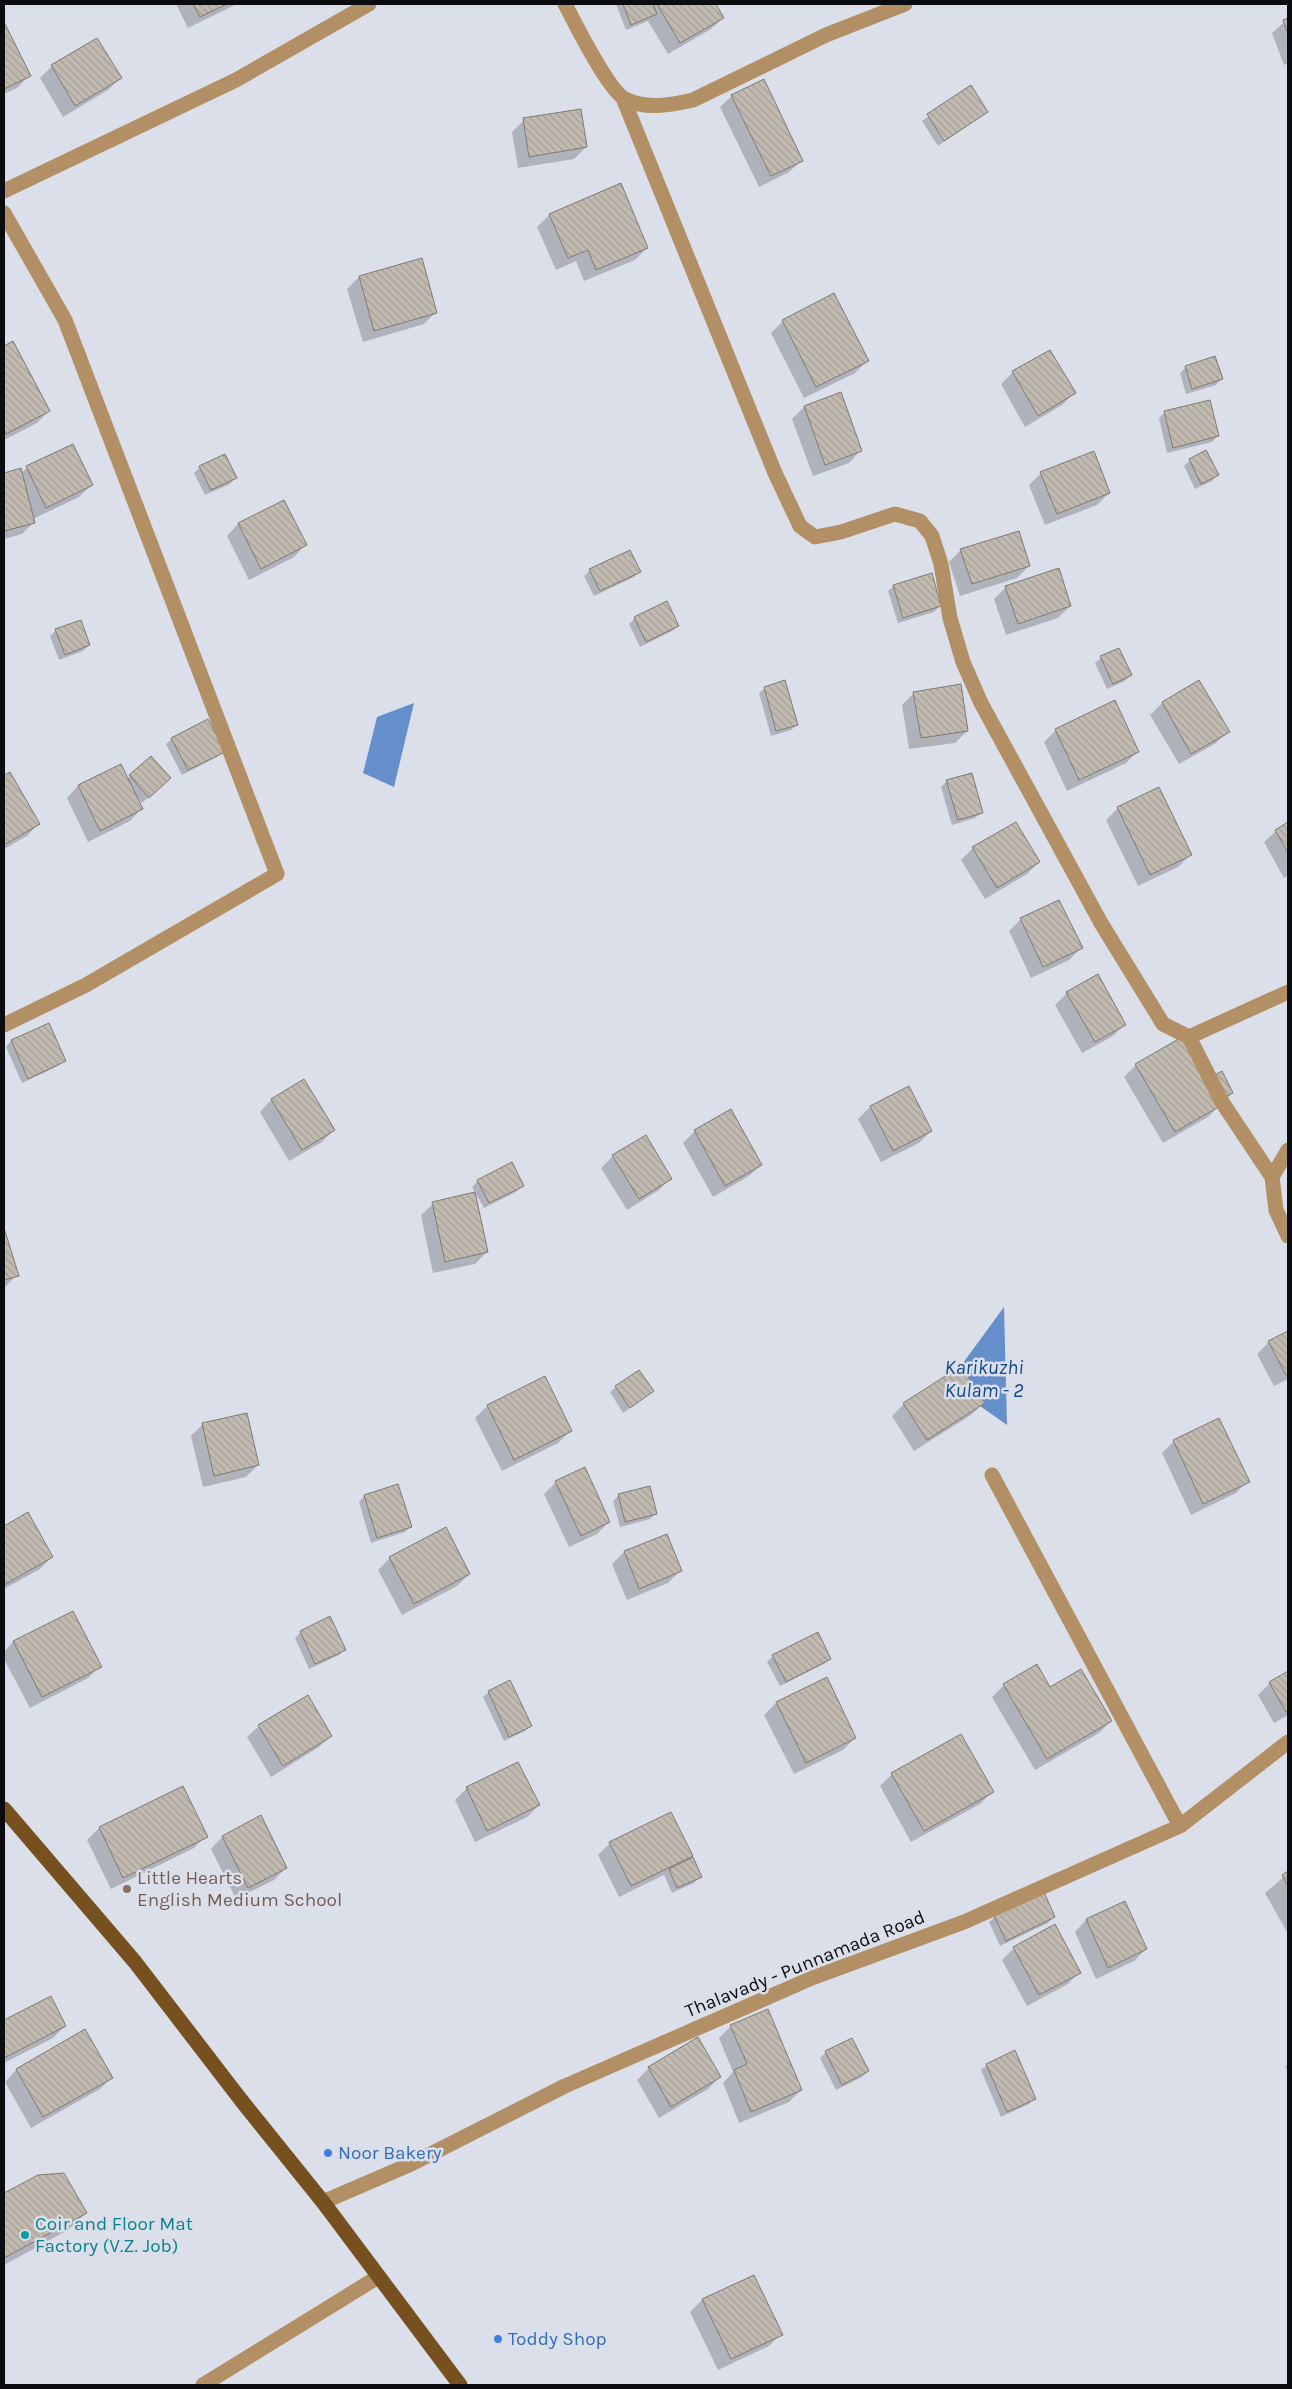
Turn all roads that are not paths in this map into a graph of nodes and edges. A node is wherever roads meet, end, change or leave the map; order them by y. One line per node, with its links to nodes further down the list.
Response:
1 (369, 4): 5 (street)
2 (564, 4): 4 (street)
3 (905, 4): 4 (street)
4 (624, 98): 9 (street)
5 (4, 191)
6 (4, 213): 8 (street)
7 (1288, 992): 9 (street)
8 (4, 1025)
9 (1189, 1037): 11 (street)
10 (1288, 1150): 11 (street)
11 (1272, 1177): 12 (street)
12 (1288, 1236)
13 (992, 1475): 16 (street)
14 (1288, 1742): 16 (street, Thalavady - Punnamada Road)
15 (4, 1810): 17 (main road)
16 (1180, 1826): 17 (street, Thalavady - Punnamada Road)
17 (322, 2202): 18 (main road)
18 (378, 2277): 19 (street); 20 (main road)
19 (204, 2385)
20 (460, 2385)

